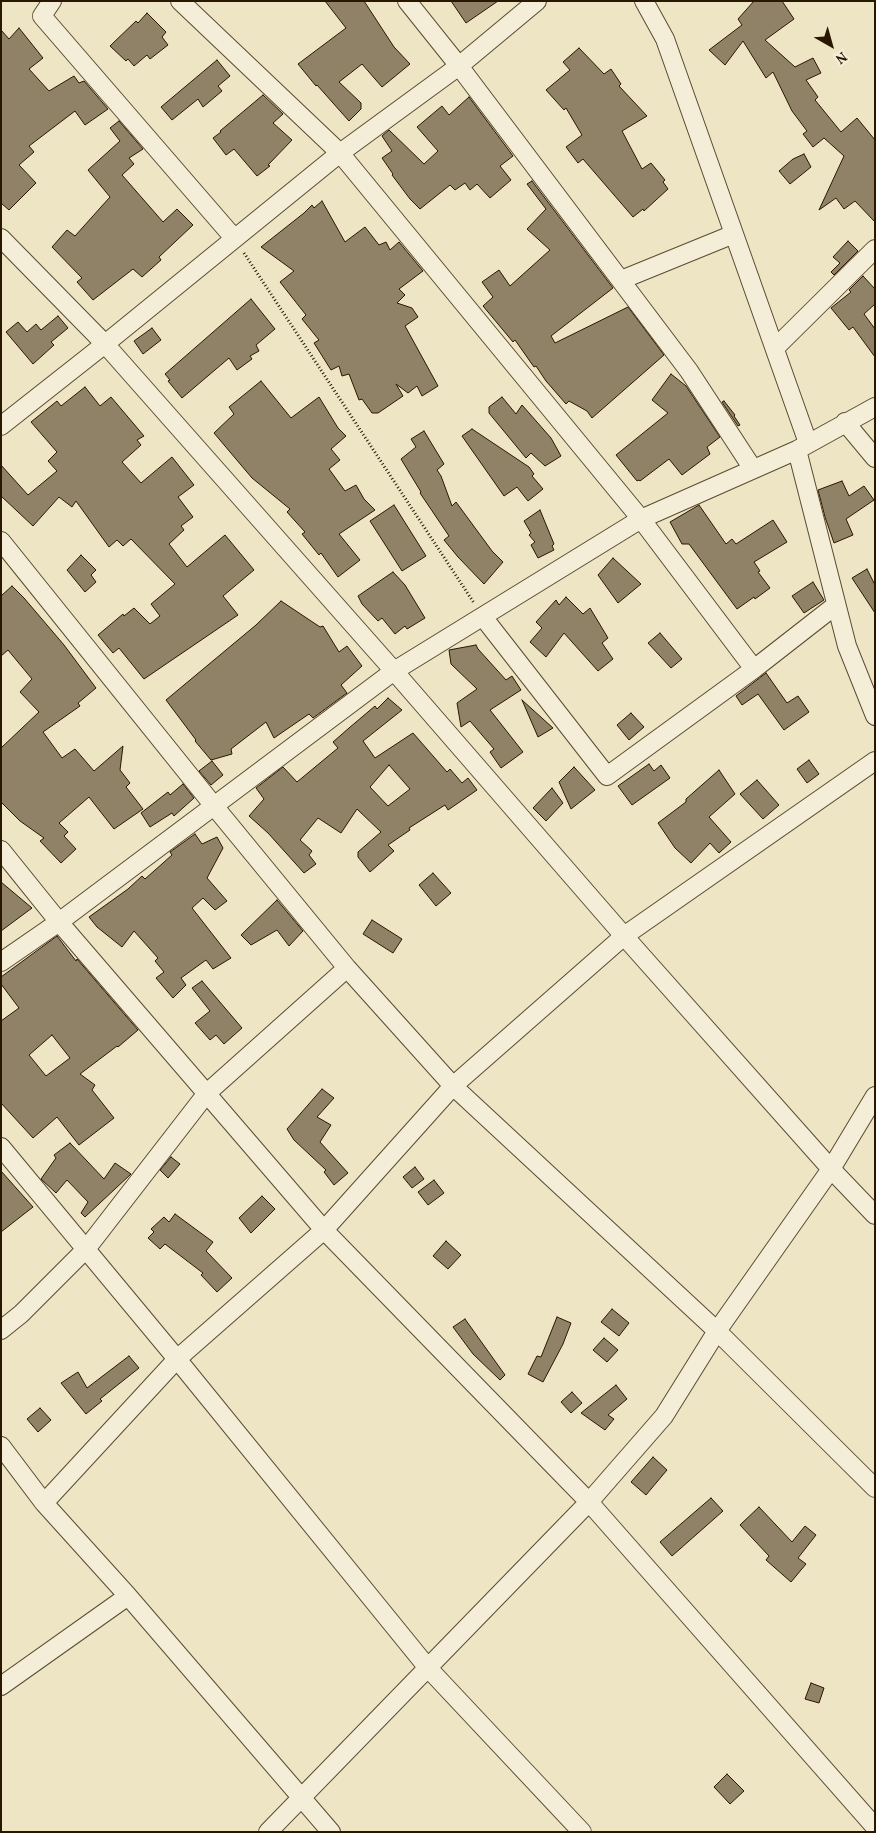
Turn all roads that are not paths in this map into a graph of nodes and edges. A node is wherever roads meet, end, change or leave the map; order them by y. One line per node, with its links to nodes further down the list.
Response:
1 (52, 1): 10 (street)
2 (180, 1): 7 (street)
3 (407, 1): 6 (street)
4 (537, 1): 6 (street)
5 (644, 1): 8 (street)
6 (459, 66): 7 (street); 12 (street)
7 (340, 153): 10 (street); 21 (street)
8 (734, 234): 12 (street); 14 (street)
9 (1, 238): 13 (street)
10 (234, 238): 13 (street)
11 (875, 250): 14 (street)
12 (620, 280): 20 (street)
13 (105, 344): 17 (street); 26 (street)
14 (775, 348): 18 (street)
15 (875, 408): 16 (street)
16 (845, 422): 18 (street); 19 (street)
17 (1, 426)
18 (802, 446): 20 (street); 23 (street)
19 (875, 458)
20 (753, 469): 21 (street)
21 (641, 519): 24 (street); 25 (street)
22 (1, 542): 29 (street)
23 (836, 605): 25 (street); 27 (street)
24 (483, 617): 25 (street); 26 (street)
25 (754, 669)
26 (394, 671): 29 (street); 32 (street)
27 (875, 716)
28 (875, 761): 32 (street)
29 (214, 806): 31 (street); 34 (street)
30 (1, 850): 31 (street)
31 (59, 922): 33 (street); 36 (street)
32 (624, 936): 35 (street); 39 (street)
33 (1, 962)
34 (347, 968): 35 (street); 36 (street)
35 (453, 1086): 41 (street); 44 (street)
36 (207, 1093): 41 (street); 42 (street)
37 (875, 1096): 39 (street)
38 (1, 1147): 42 (street)
39 (831, 1169): 40 (street); 44 (street)
40 (875, 1215)
41 (324, 1230): 45 (street); 48 (street)
42 (87, 1248): 43 (street); 45 (street)
43 (1, 1330)
44 (717, 1332): 47 (street); 48 (street)
45 (177, 1359): 49 (street); 51 (street)
46 (1, 1446): 49 (street)
47 (875, 1488)
48 (589, 1502): 51 (street); 54 (street)
49 (44, 1503): 50 (street)
50 (128, 1596): 52 (street); 53 (street)
51 (428, 1668): 53 (street); 57 (street)
52 (1, 1686)
53 (302, 1797): 55 (street); 56 (street)
54 (875, 1827)
55 (268, 1832)
56 (331, 1832)
57 (582, 1832)

